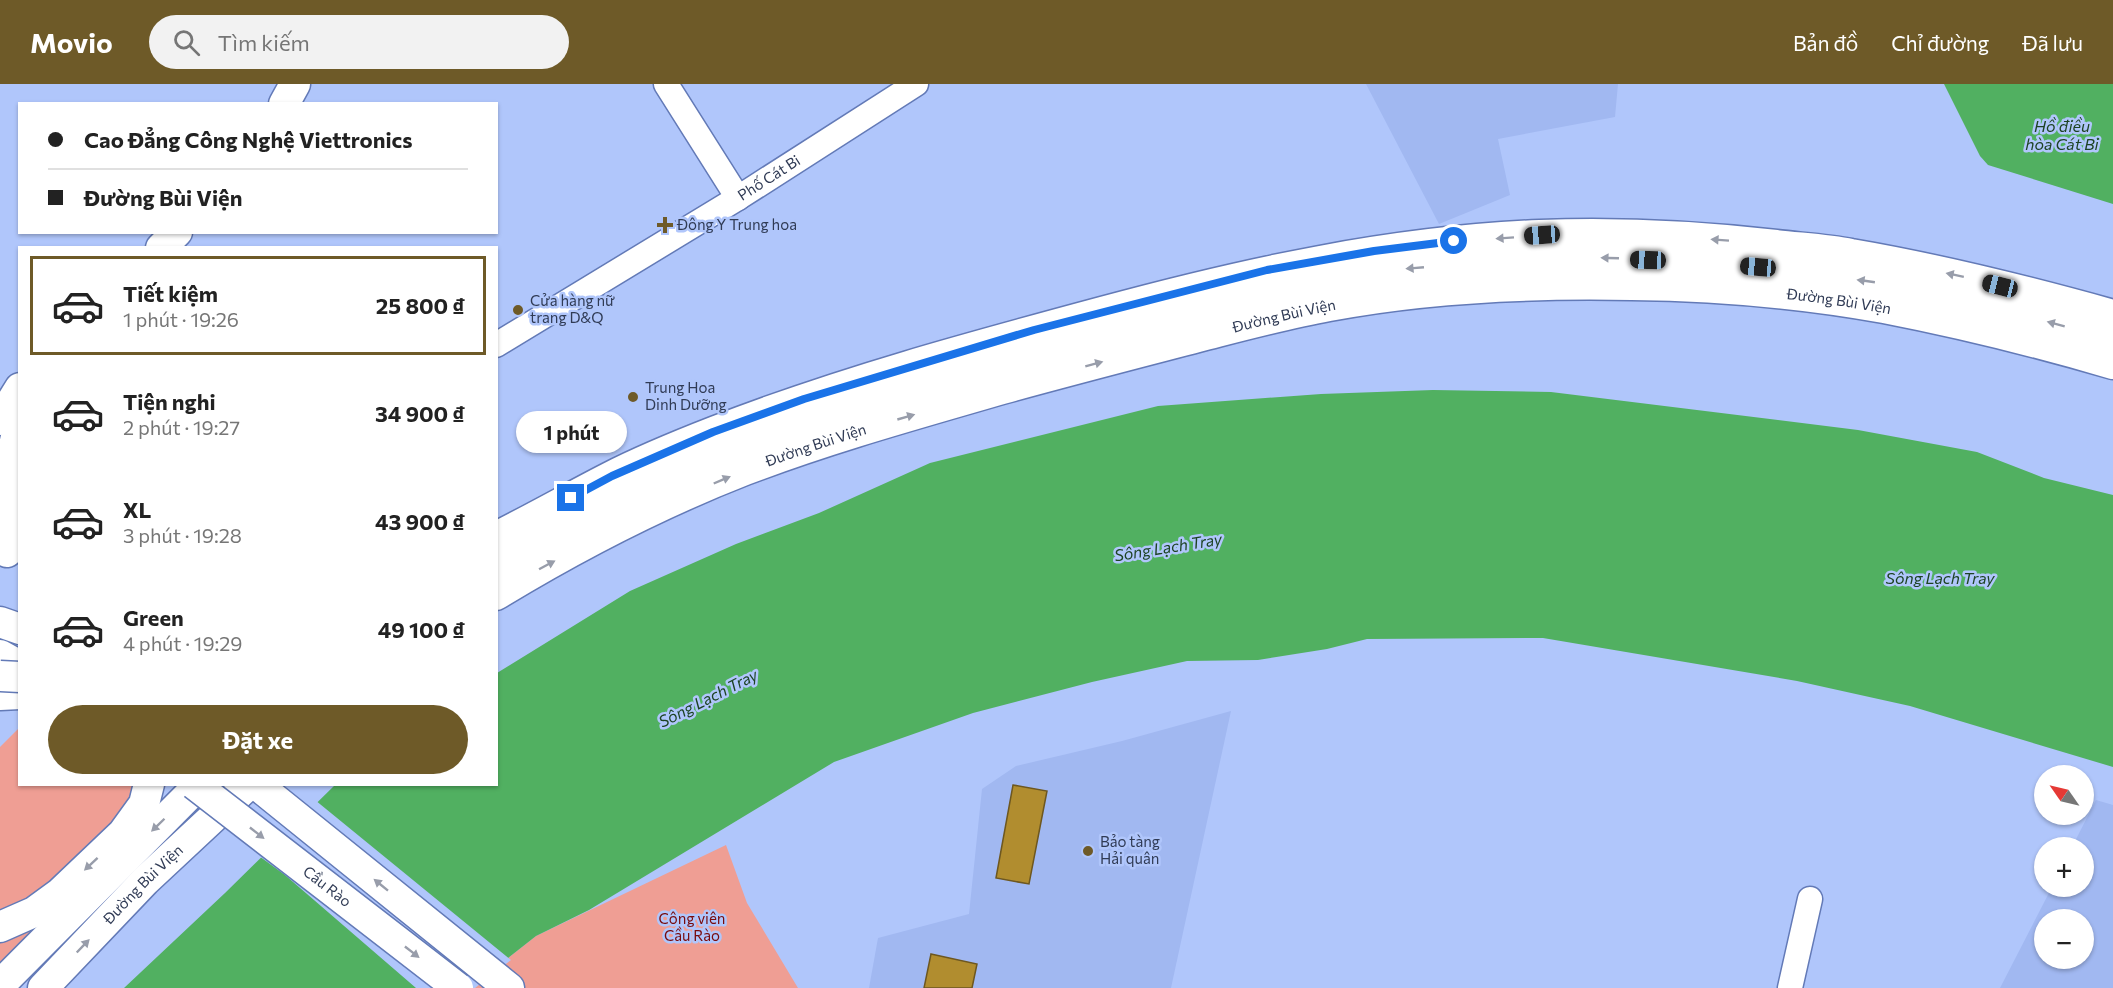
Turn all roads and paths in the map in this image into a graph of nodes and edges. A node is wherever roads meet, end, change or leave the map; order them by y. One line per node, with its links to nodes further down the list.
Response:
1 (295, 84): 4 (main road)
2 (666, 84): 5 (street)
3 (916, 84): 5 (street, Phố Cát Bi)
4 (285, 102)
5 (738, 198): 10 (street, Phố Cát Bi)
6 (175, 234): 7 (main road)
7 (163, 246)
8 (2113, 315): 17 (main road, Đường Bùi Viện, one-way to 17)
9 (2113, 339): 17 (main road, Đường Bùi Viện, one-way to 17)
10 (498, 344)
11 (2113, 364): 21 (main road, Đường Bùi Viện, one-way to 11)
12 (18, 372): 13 (main road)
13 (0, 388)
14 (18, 391): 15 (main road)
15 (0, 420)
16 (18, 427): 19 (main road)
17 (617, 487): 18 (main road, Đường Bùi Viện); 20 (main road, Đường Bùi Viện)
18 (498, 536)
19 (12, 554)
20 (498, 563)
21 (498, 594)
22 (0, 622): 23 (main road)
23 (18, 628)
24 (0, 655): 25 (main road)
25 (18, 666)
26 (18, 671): 29 (main road)
27 (0, 676): 28 (main road, bridge)
28 (18, 677)
29 (0, 694): 30 (main road)
30 (18, 694)
31 (148, 786): 37 (main road, one-way to 37)
32 (197, 786): 40 (main road, Cầu Rào, one-way to 40, bridge)
33 (198, 786): 38 (main road, Đường Bùi Viện, one-way to 38)
34 (247, 786): 39 (main road, Đường Bùi Viện, one-way to 34)
35 (258, 786): 41 (main road, one-way to 35)
36 (1810, 899): 42 (street)
37 (0, 927)
38 (3, 979)
39 (43, 988)
40 (458, 988)
41 (509, 988)
42 (1790, 988)

